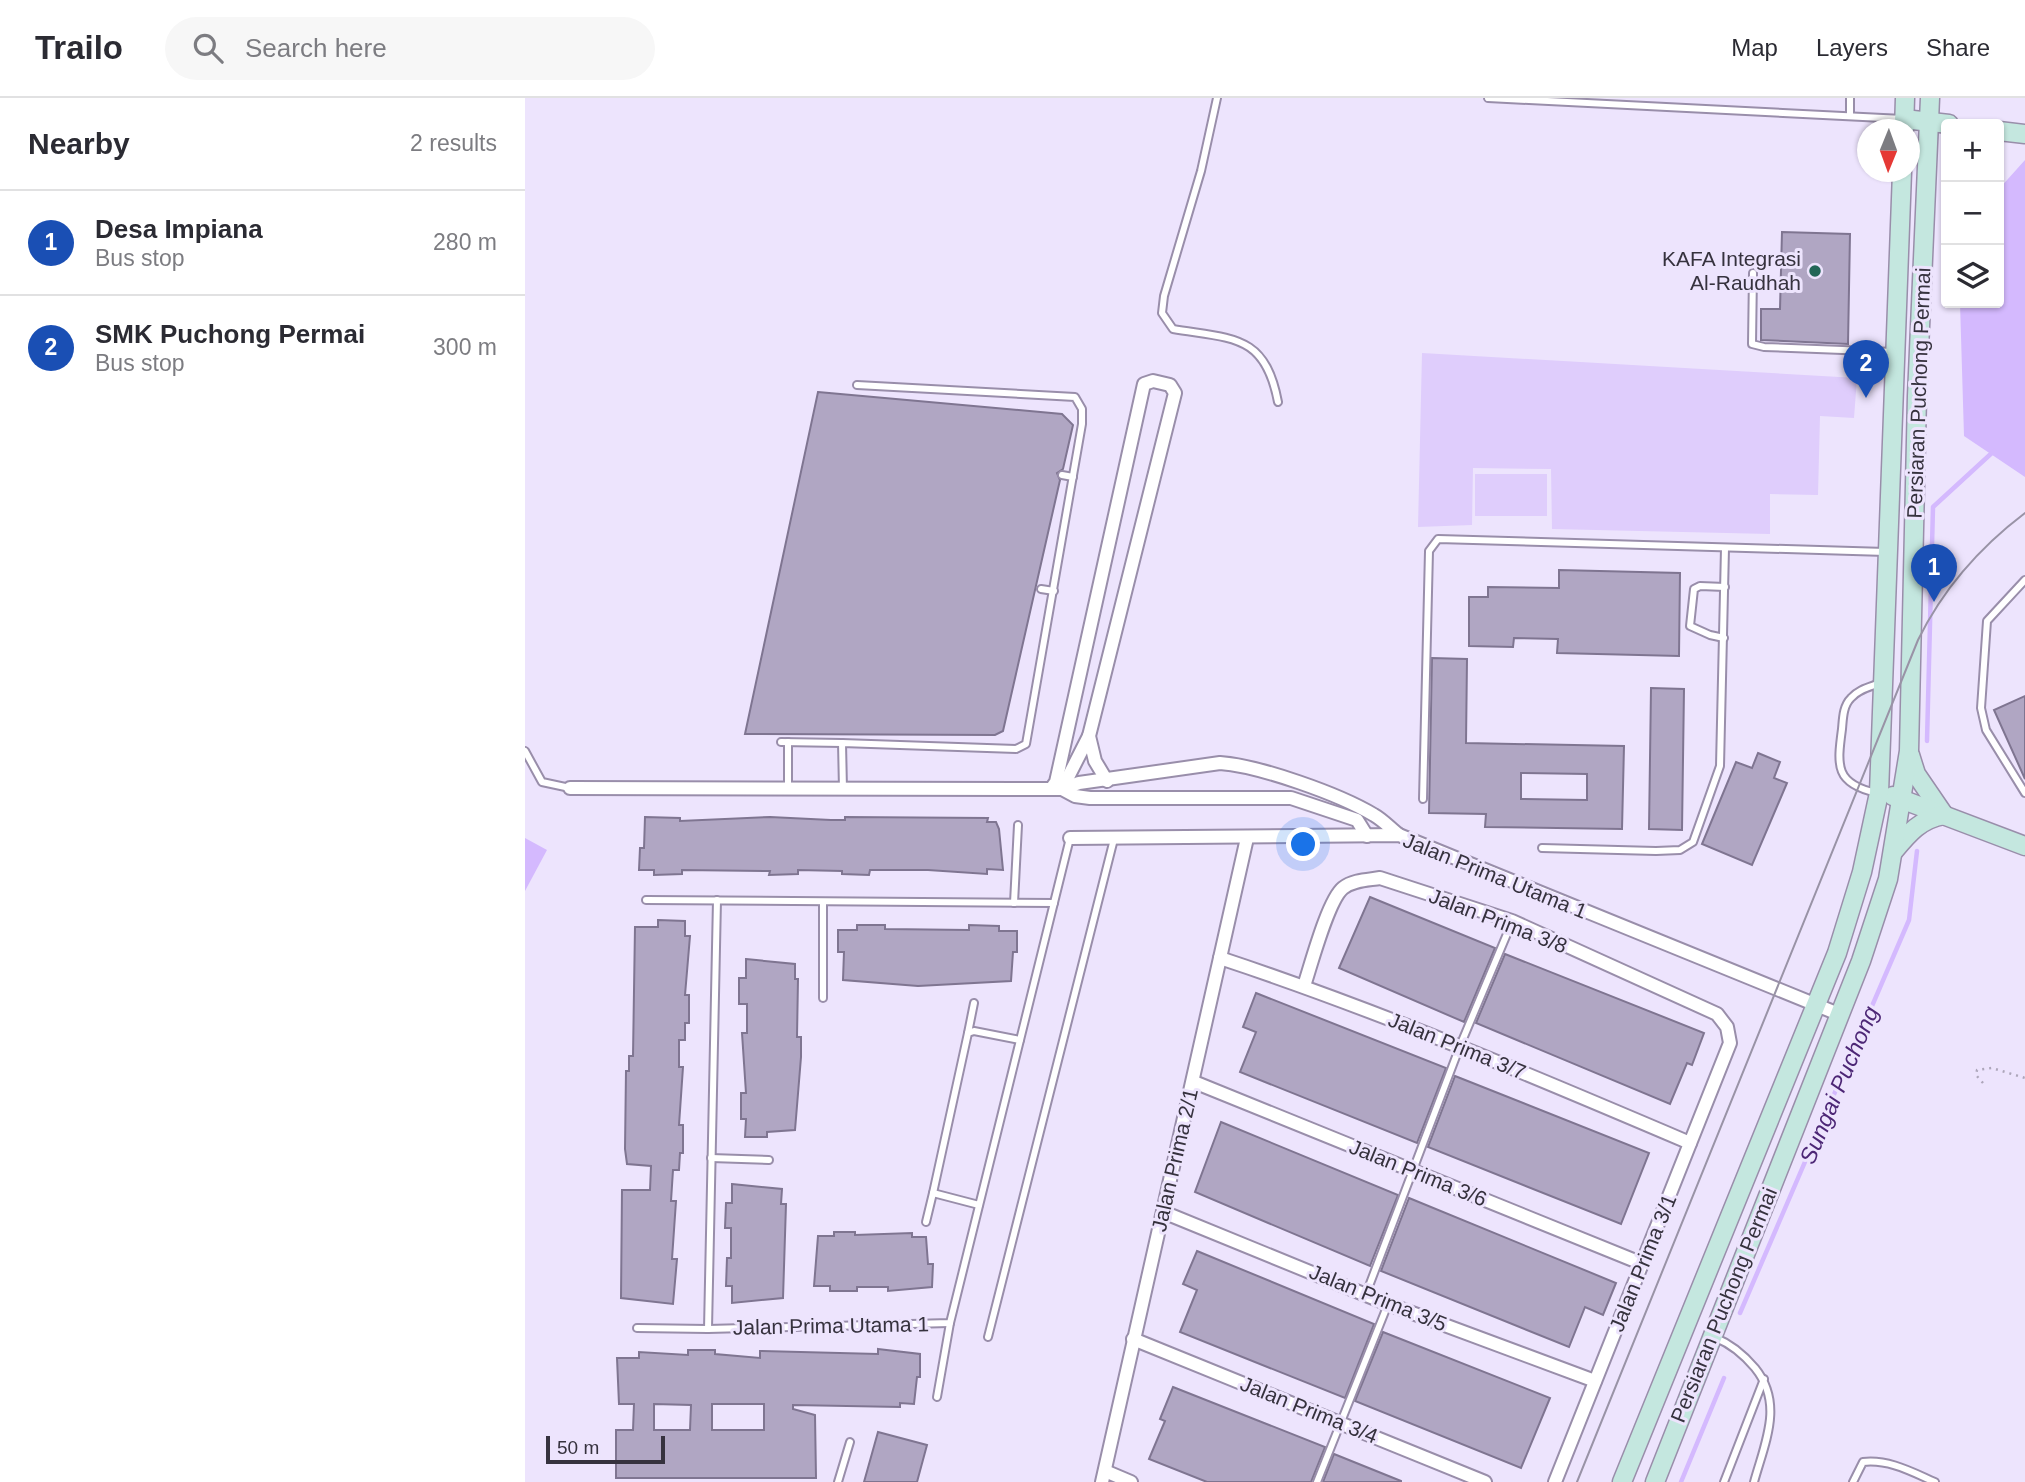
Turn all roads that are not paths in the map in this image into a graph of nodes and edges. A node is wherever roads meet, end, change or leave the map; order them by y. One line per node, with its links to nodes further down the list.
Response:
1 (1217, 98): 21 (lane)
2 (1489, 98): 6 (lane)
3 (1850, 98): 7 (lane)
4 (1905, 98): 9 (main road)
5 (1930, 98): 10 (main road, Persiaran Puchong Permai)
6 (1646, 102): 7 (lane)
7 (1850, 116): 8 (lane)
8 (1870, 119)
9 (1904, 119)
10 (1929, 122): 11 (main road); 12 (main road); 35 (main road, Persiaran Puchong Permai)
11 (1920, 123)
12 (1941, 123)
13 (2004, 132): 14 (main road)
14 (2025, 134)
15 (1902, 182): 17 (main road, Persiaran Puchong Permai)
16 (1753, 274): 17 (lane)
17 (1896, 352): 25 (main road, Persiaran Puchong Permai)
18 (857, 385): 19 (lane)
19 (945, 391): 20 (lane); 23 (lane)
20 (945, 400)
21 (1278, 402)
22 (1062, 475): 23 (lane)
23 (1073, 477): 29 (lane)
24 (1725, 548): 25 (lane); 27 (lane); 44 (lane)
25 (1888, 552): 31 (main road, Persiaran Puchong Permai)
26 (2025, 580): 42 (lane)
27 (1725, 587): 30 (lane); 30 (lane)
28 (1041, 589): 29 (lane)
29 (1054, 591): 33 (lane)
30 (1724, 638): 53 (lane)
31 (1883, 682): 41 (main road, Persiaran Puchong Permai); 41 (lane)
32 (1090, 736): 36 (street); 40 (street); 40 (street)
33 (842, 743): 38 (lane); 39 (lane)
34 (525, 751): 37 (lane)
35 (1909, 751): 43 (main road, Persiaran Puchong Permai); 45 (main road)
36 (1107, 780): 40 (street); 47 (street)
37 (570, 788): 38 (street)
38 (788, 788): 39 (street)
39 (843, 789): 40 (street)
40 (1057, 789): 48 (street)
41 (1879, 793): 43 (main road); 65 (main road, Persiaran Puchong Permai)
42 (2025, 793)
43 (1901, 797): 45 (main road); 54 (main road, Persiaran Puchong Permai)
44 (1423, 799)
45 (1944, 815): 52 (main road); 54 (main road)
46 (1018, 825): 58 (lane)
47 (1399, 835): 48 (street, Jalan Prima Utama 1); 65 (street, Jalan Prima Utama 1)
48 (1367, 836): 50 (street, Jalan Prima Utama 1)
49 (1070, 838): 51 (street, Jalan Prima Utama 1); 59 (lane, Jalan Prima Utama 1)
50 (1247, 838): 51 (street, Jalan Prima Utama 1); 61 (street, Jalan Prima 2/1)
51 (1114, 839): 87 (lane)
52 (2025, 846)
53 (1542, 848)
54 (1893, 852): 66 (main road, Persiaran Puchong Permai)
55 (646, 900): 56 (lane)
56 (717, 900): 57 (lane); 73 (lane, Jalan Prima Utama 1)
57 (823, 903): 58 (lane); 63 (lane)
58 (1014, 903): 59 (lane)
59 (1054, 903): 68 (lane, Jalan Prima Utama 1)
60 (1512, 922): 62 (street, Jalan Prima 3/8); 69 (street, Jalan Prima 3/8); 70 (lane)
61 (1220, 958): 62 (street, Jalan Prima 3/7); 71 (street, Jalan Prima 2/1)
62 (1304, 986): 70 (street, Jalan Prima 3/7)
63 (823, 998)
64 (974, 1003): 67 (lane)
65 (1815, 1006): 66 (street, Jalan Prima Utama 1); 86 (main road, Persiaran Puchong Permai)
66 (1841, 1015): 88 (main road, Persiaran Puchong Permai)
67 (968, 1033): 68 (lane); 76 (lane)
68 (1020, 1040): 77 (lane, Jalan Prima Utama 1)
69 (1730, 1043): 72 (street, Jalan Prima 3/1)
70 (1461, 1046): 72 (street, Jalan Prima 3/7); 75 (lane)
71 (1193, 1082): 75 (street, Jalan Prima 3/6); 78 (street, Jalan Prima 2/1)
72 (1690, 1143): 80 (street, Jalan Prima 3/1)
73 (711, 1158): 74 (lane); 85 (lane, Jalan Prima Utama 1)
74 (769, 1160)
75 (1412, 1170): 80 (street, Jalan Prima 3/6); 81 (lane)
76 (933, 1193): 77 (lane); 79 (lane)
77 (979, 1205): 83 (lane, Jalan Prima Utama 1)
78 (1163, 1212): 81 (street, Jalan Prima 3/5); 89 (street, Jalan Prima 2/1)
79 (926, 1222)
80 (1643, 1264): 91 (street, Jalan Prima 3/1)
81 (1366, 1294): 82 (street, Jalan Prima 3/5)
82 (1388, 1304): 91 (street, Jalan Prima 3/5); 93 (lane)
83 (950, 1323): 85 (lane, Jalan Prima Utama 1); 92 (lane)
84 (637, 1328): 85 (lane)
85 (708, 1329)
86 (1685, 1329): 88 (main road); 102 (main road, Persiaran Puchong Permai)
87 (988, 1337)
88 (1710, 1337): 90 (lane); 103 (main road, Persiaran Puchong Permai)
89 (1133, 1339): 93 (street, Jalan Prima 3/4); 95 (street, Jalan Prima 2/1)
90 (1764, 1379): 104 (lane); 105 (lane)
91 (1595, 1381): 101 (street, Jalan Prima 3/1)
92 (937, 1397)
93 (1342, 1423): 99 (lane); 100 (street, Jalan Prima 3/4)
94 (850, 1442): 97 (lane)
95 (1104, 1476): 98 (street)
96 (1924, 1480): 106 (lane); 107 (lane)
97 (838, 1482)
98 (1131, 1482)
99 (1317, 1482)
100 (1485, 1482)
101 (1555, 1482)
102 (1622, 1482)
103 (1655, 1482)
104 (1724, 1482)
105 (1754, 1482)
106 (1853, 1482)
107 (1935, 1482)

